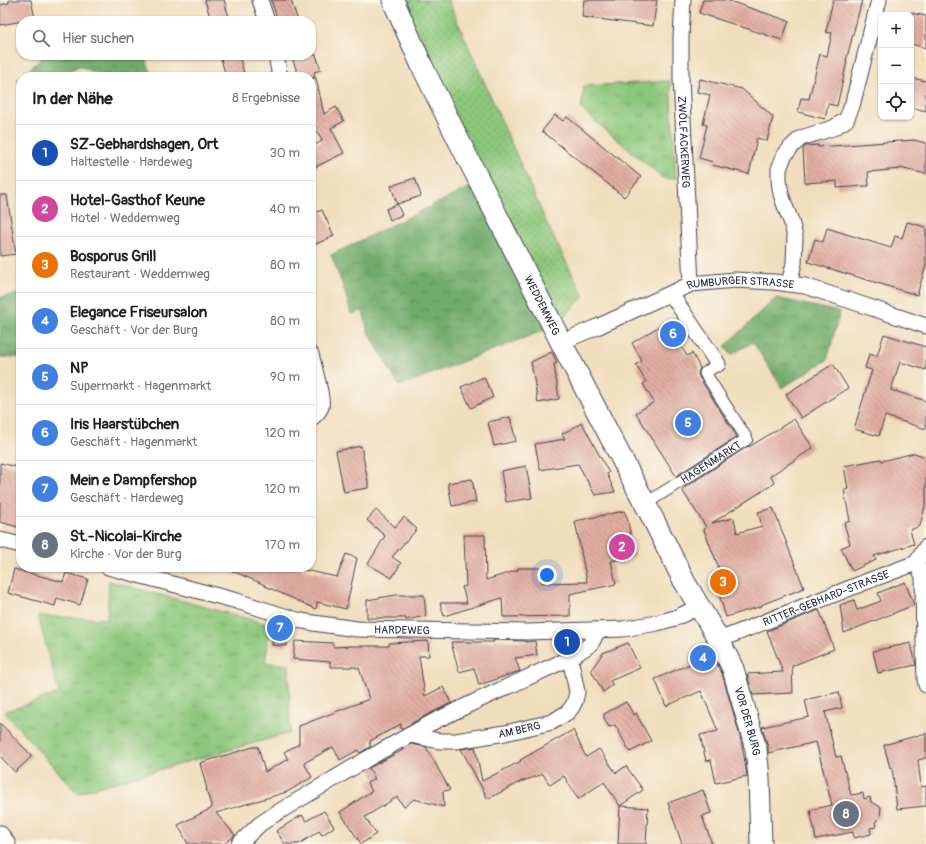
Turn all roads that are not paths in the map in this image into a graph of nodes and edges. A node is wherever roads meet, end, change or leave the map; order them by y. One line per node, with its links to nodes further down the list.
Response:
1 (260, 0): 5 (street)
2 (393, 0): 12 (main road, WEDDEMWEG)
3 (683, 0): 8 (street, ZWÖLFACKERWEG)
4 (879, 0): 9 (street)
5 (265, 16)
6 (277, 60): 7 (street)
7 (279, 72)
8 (691, 284): 9 (street, RUMBURGER STRASSE); 10 (street, RUMBURGER STRASSE)
9 (789, 284): 11 (street, RUMBURGER STRASSE)
10 (672, 294): 12 (street, RUMBURGER STRASSE); 13 (street, HAGENMARKT)
11 (926, 326)
12 (561, 342): 16 (main road, WEDDEMWEG)
13 (718, 364): 16 (street, HAGENMARKT)
14 (316, 376): 15 (street)
15 (316, 414)
16 (646, 504): 23 (main road, WEDDEMWEG)
17 (0, 540): 18 (street)
18 (16, 544)
19 (926, 547): 20 (street)
20 (921, 565): 25 (street, RITTER-GEBHARD-STRASSE); 27 (street)
21 (147, 572): 22 (street, HARDEWEG)
22 (162, 574): 24 (street, HARDEWEG)
23 (699, 607): 24 (street, HARDEWEG); 25 (main road, VOR DER BURG)
24 (598, 630): 26 (street)
25 (719, 640): 32 (main road, VOR DER BURG)
26 (570, 658): 28 (street); 28 (street, AM BERG)
27 (926, 685)
28 (410, 735): 30 (street)
29 (0, 834): 31 (street)
30 (247, 841)
31 (8, 844)
32 (761, 844)

